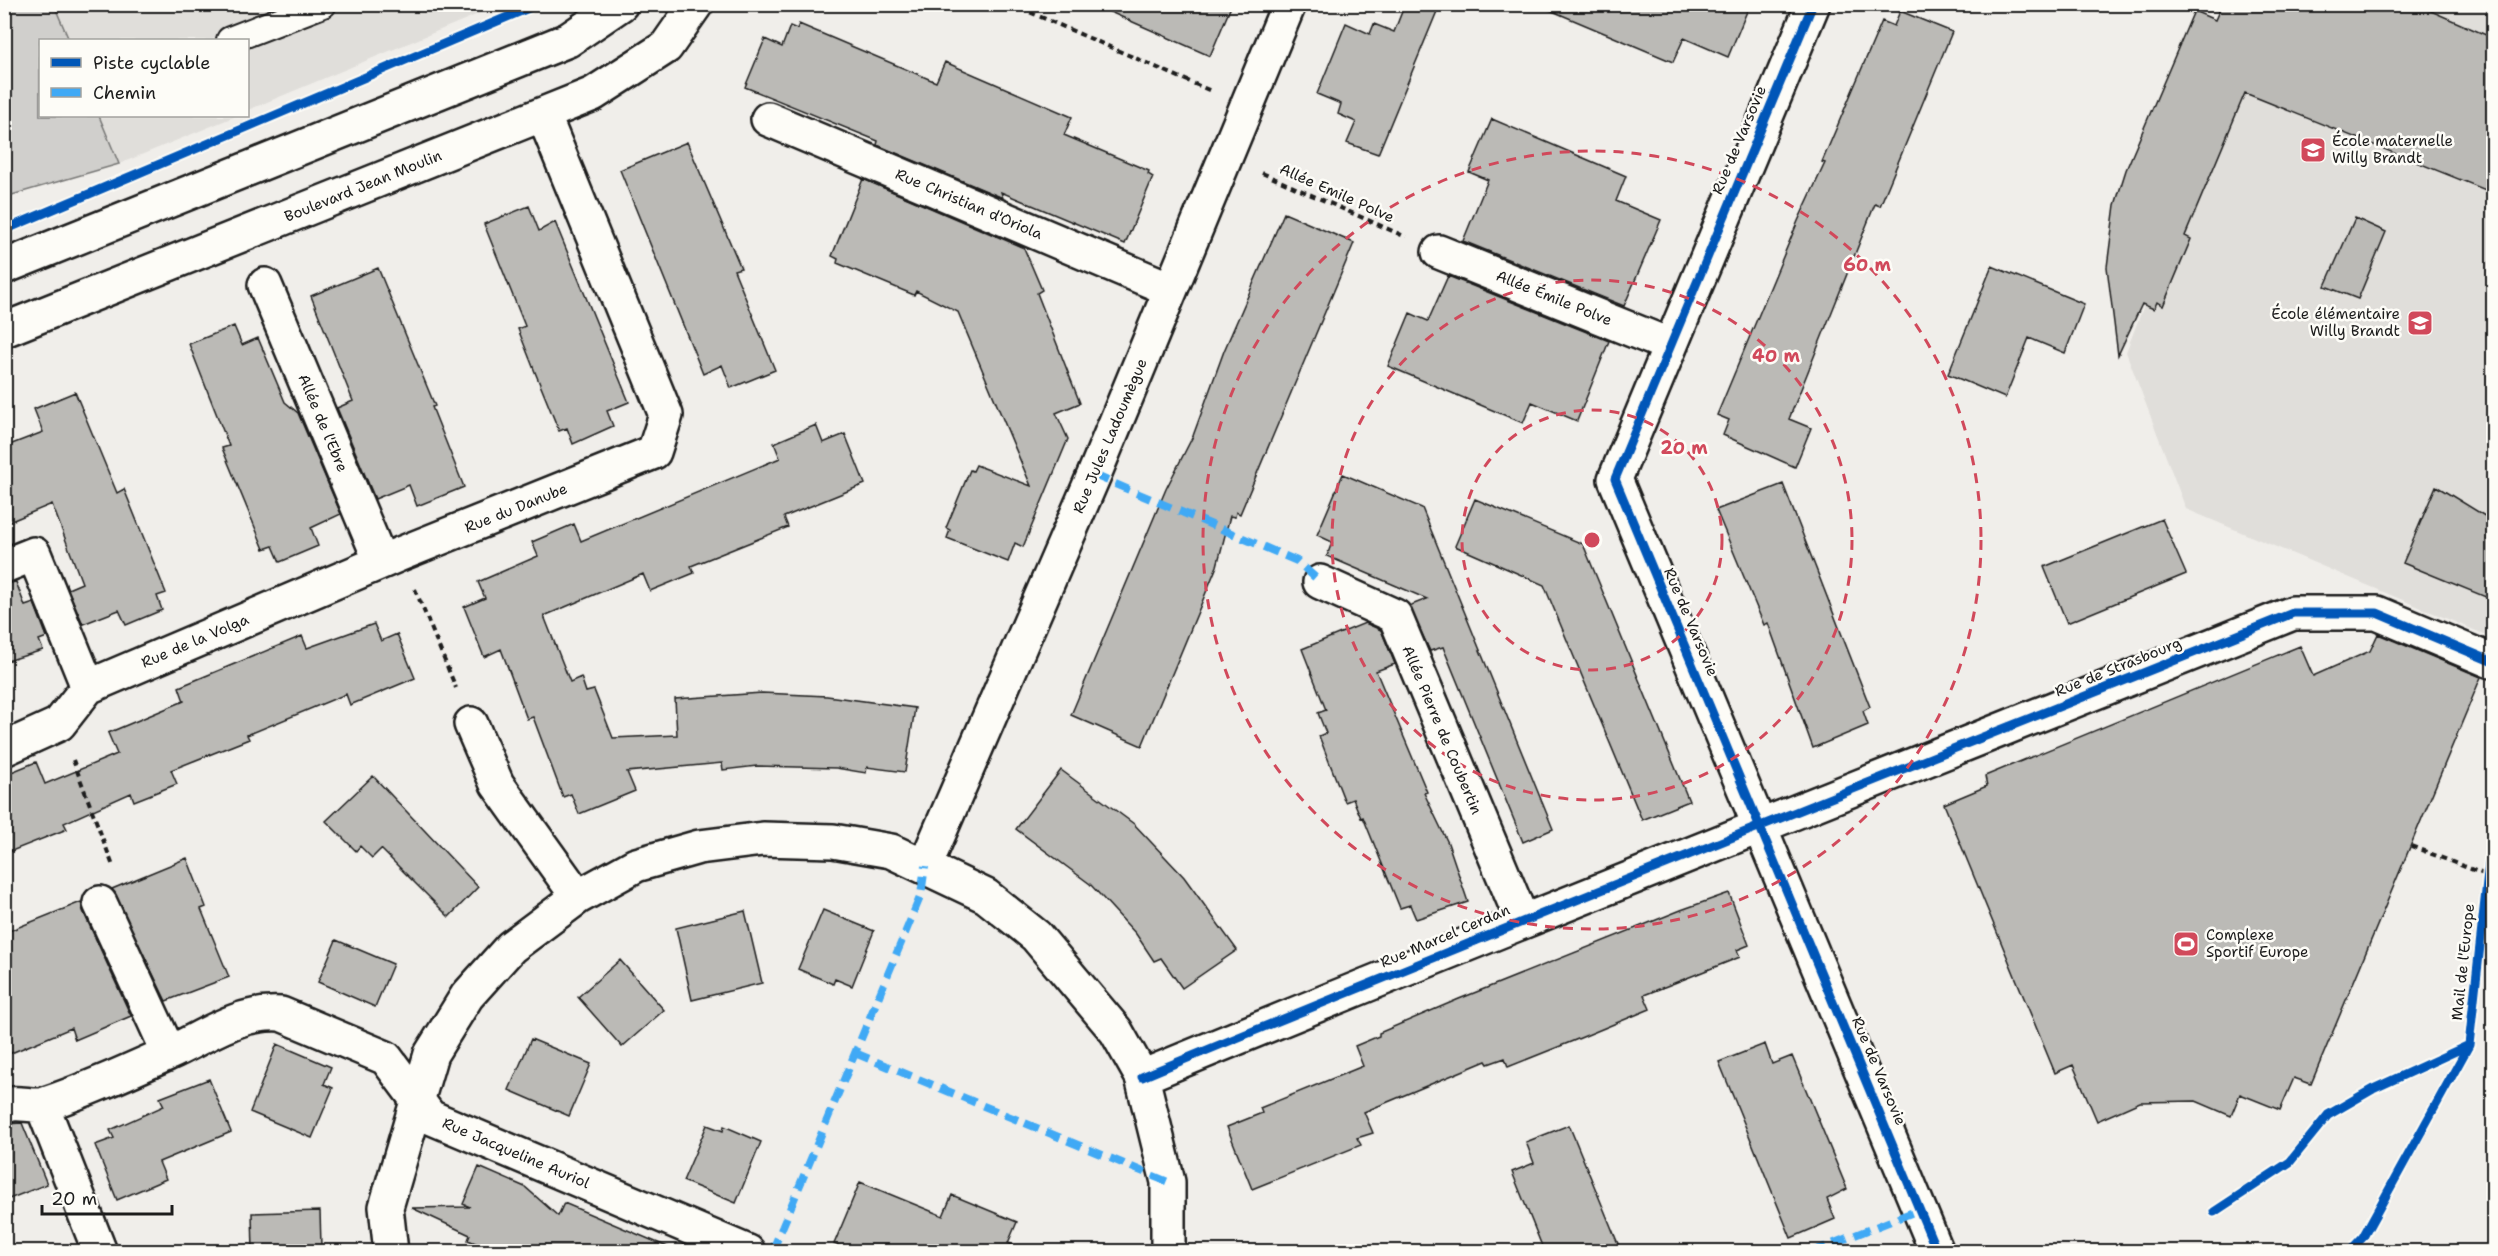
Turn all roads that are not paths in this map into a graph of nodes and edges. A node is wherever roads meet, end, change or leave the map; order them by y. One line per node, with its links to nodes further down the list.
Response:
1 (323, 4): 6 (lane)
2 (621, 4): 10 (street)
3 (696, 4): 7 (street, Boulevard Jean Moulin)
4 (1289, 4): 12 (street, Rue Jules Ladoumègue)
5 (1813, 4): 14 (street, Rue de Varsovie)
6 (233, 39)
7 (543, 114): 13 (street, Boulevard Jean Moulin); 15 (street, Rue du Danube)
8 (768, 119): 12 (street, Rue Christian d'Oriola)
9 (1439, 252): 14 (street, Allée Émile Polve)
10 (4, 267)
11 (265, 285): 15 (street, Allée de l'Ebre)
12 (1170, 289): 23 (street, Rue Jules Ladoumègue)
13 (4, 330)
14 (1669, 345): 22 (street, Rue de Varsovie)
15 (391, 558): 19 (street, Rue de la Volga)
16 (4, 566): 19 (street)
17 (1320, 582): 26 (street, Allée Pierre de Coubertin)
18 (2491, 661): 22 (street, Rue de Strasbourg)
19 (88, 687): 21 (street, Rue de la Volga)
20 (471, 724): 24 (street)
21 (4, 748)
22 (1761, 827): 26 (street, Rue Marcel Cerdan); 36 (street, Rue de Varsovie)
23 (925, 866): 24 (street); 28 (street)
24 (578, 897): 29 (street)
25 (100, 903): 27 (street)
26 (1522, 920): 28 (street, Rue Marcel Cerdan)
27 (169, 1053): 29 (street, Rue Jacqueline Auriol); 30 (street, Rue Jacqueline Auriol)
28 (1142, 1077): 35 (street)
29 (416, 1099): 33 (street); 34 (street, Rue Jacqueline Auriol)
30 (42, 1105): 31 (street, Rue Jacqueline Auriol); 32 (street)
31 (4, 1106)
32 (100, 1251)
33 (391, 1251)
34 (748, 1251)
35 (1167, 1251)
36 (1937, 1251)

